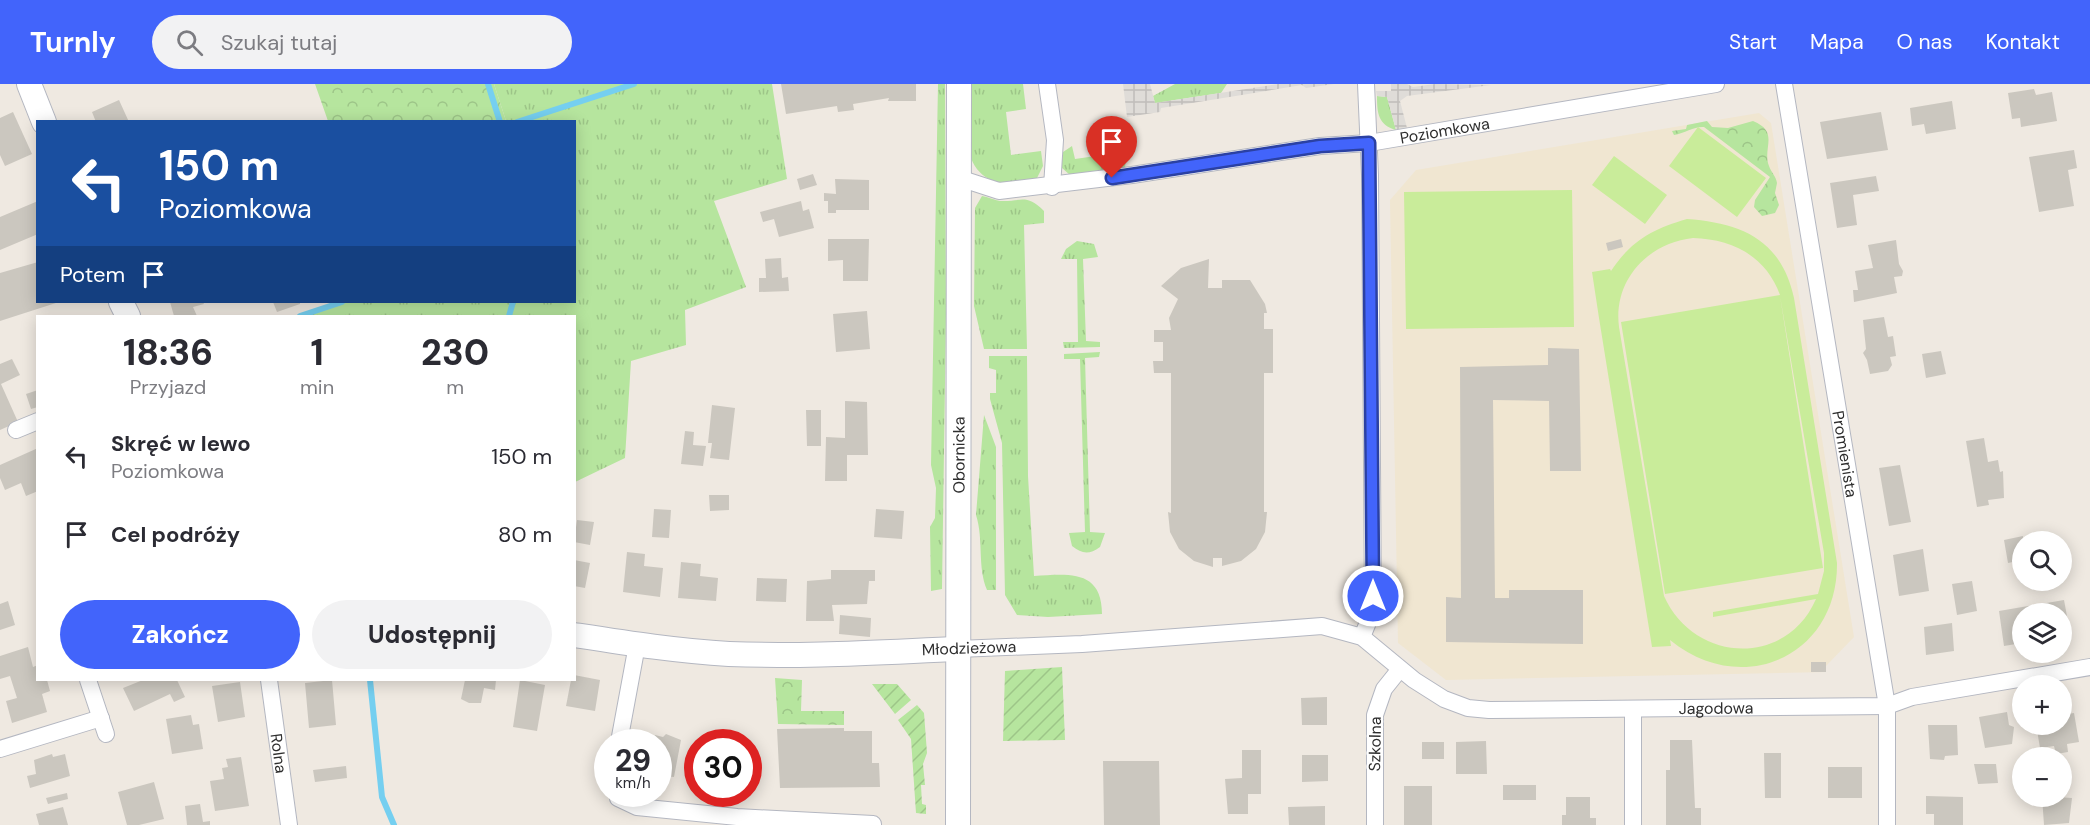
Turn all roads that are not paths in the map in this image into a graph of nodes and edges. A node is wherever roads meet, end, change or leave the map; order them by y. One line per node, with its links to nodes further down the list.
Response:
1 (29, 84): 7 (main road)
2 (959, 84): 9 (main road, Obornicka)
3 (1047, 84): 10 (street)
4 (1366, 84): 8 (street)
5 (1716, 84): 8 (street, Poziomkowa)
6 (1784, 84): 21 (street, Promienista)
7 (43, 120)
8 (1369, 143): 10 (street, Poziomkowa); 14 (street)
9 (959, 178): 10 (street, Poziomkowa); 16 (main road, Obornicka)
10 (1052, 186)
11 (36, 422): 12 (street)
12 (16, 430)
13 (576, 635): 15 (main road, Młodzieżowa)
14 (1362, 637): 16 (street, Młodzieżowa); 18 (street, Jagodowa)
15 (637, 645): 16 (main road, Młodzieżowa); 23 (street)
16 (958, 649): 28 (main road, Obornicka)
17 (2090, 667): 21 (street, Jagodowa)
18 (1400, 669): 22 (street, Jagodowa); 29 (street, Szkolna)
19 (88, 681): 24 (street)
20 (269, 681): 27 (street, Rolna)
21 (1887, 706): 22 (street, Jagodowa); 31 (street, Promienista)
22 (1632, 709): 30 (street)
23 (622, 729)
24 (0, 748)
25 (637, 807): 26 (street)
26 (873, 824)
27 (289, 825)
28 (958, 825)
29 (1375, 825)
30 (1633, 825)
31 (1887, 825)

